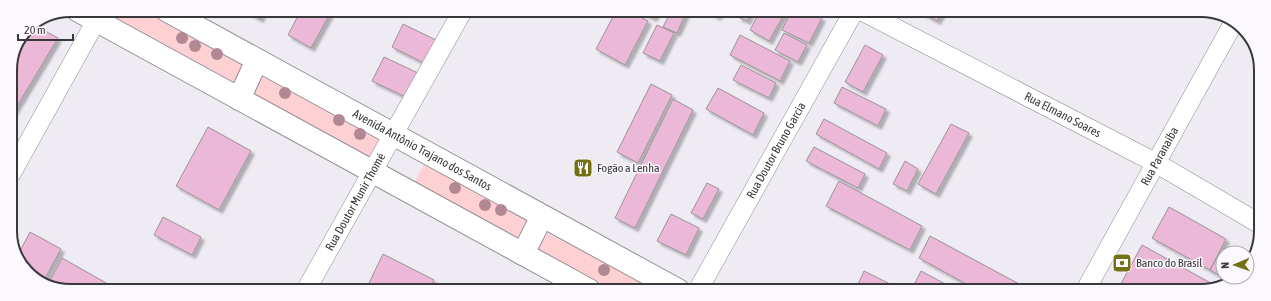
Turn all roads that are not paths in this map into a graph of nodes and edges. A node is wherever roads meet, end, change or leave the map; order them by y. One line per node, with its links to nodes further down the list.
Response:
1 (98, 17): 11 (street)
2 (102, 17): 9 (main road)
3 (179, 17): 8 (main road, Avenida Antônio Trajano dos Santos)
4 (459, 17): 10 (street, Rua Doutor Munir Thomé)
5 (851, 17): 20 (street, Rua Doutor Bruno Garcia)
6 (874, 17): 12 (street, Rua Elmano Soares)
7 (1231, 27): 12 (street, Rua Paranaíba)
8 (257, 60): 9 (main road); 10 (main road, Avenida Antônio Trajano dos Santos)
9 (238, 98): 13 (main road)
10 (394, 135): 13 (street, Rua Doutor Munir Thomé); 14 (main road, Avenida Antônio Trajano dos Santos)
11 (17, 163)
12 (1156, 163): 15 (street, Rua Elmano Soares); 21 (street, Rua Paranaíba)
13 (373, 172): 16 (main road); 17 (street, Rua Doutor Munir Thomé)
14 (542, 216): 16 (main road); 19 (main road, Avenida Antônio Trajano dos Santos)
15 (1254, 220)
16 (523, 254): 18 (main road)
17 (309, 284)
18 (578, 284)
19 (667, 284)
20 (701, 284)
21 (1089, 284)

